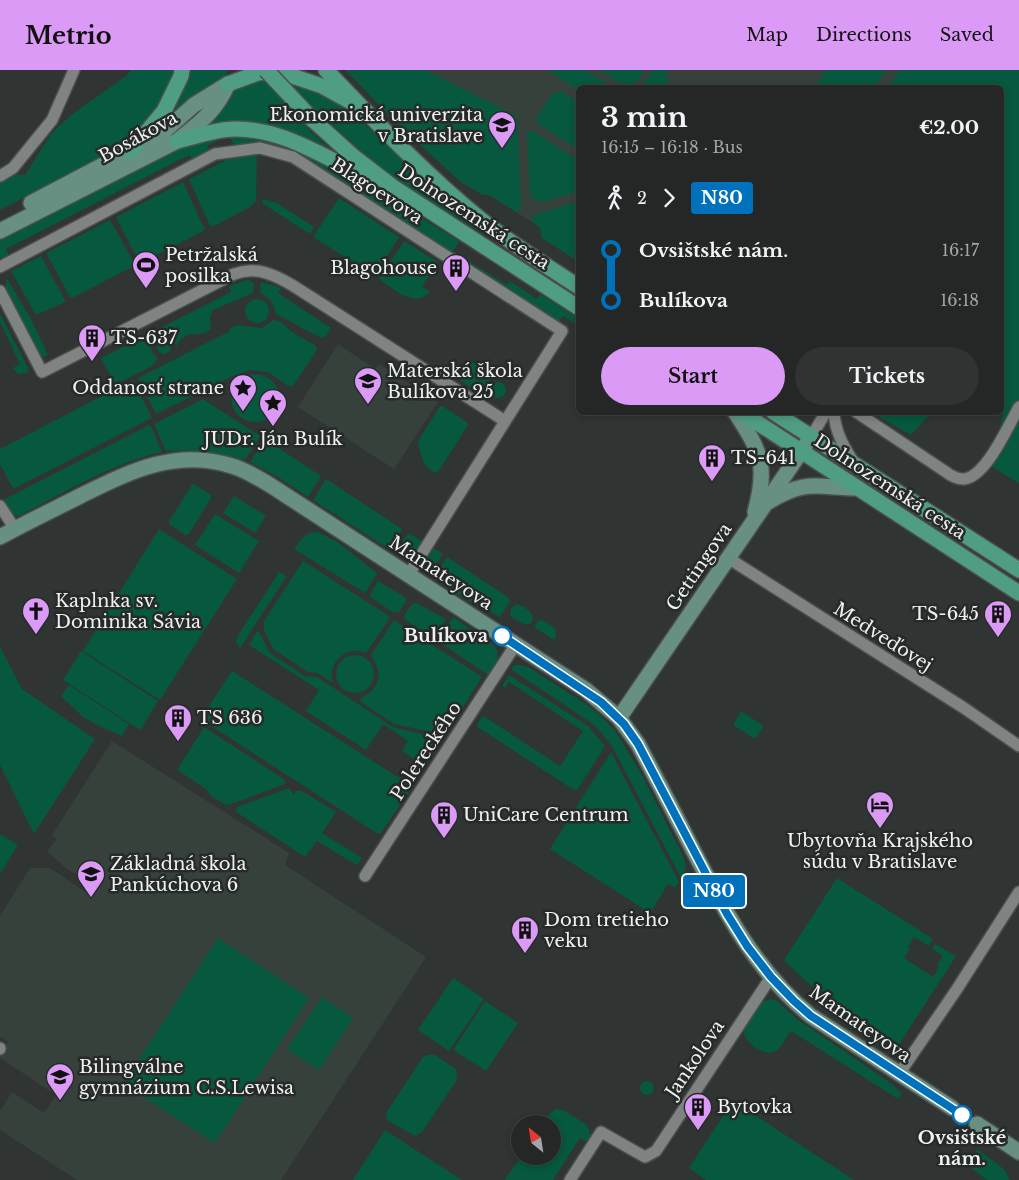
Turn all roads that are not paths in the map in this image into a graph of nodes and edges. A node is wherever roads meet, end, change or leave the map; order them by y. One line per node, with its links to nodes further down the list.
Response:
1 (74, 70): 9 (street)
2 (182, 70): 8 (main road)
3 (266, 70): 10 (main road, Dolnozemská cesta, bridge)
4 (326, 70): 6 (main road, Dolnozemská cesta)
5 (231, 77): 6 (main road); 7 (street, Bosákova); 8 (street, Bosákova)
6 (363, 108): 14 (main road, Dolnozemská cesta)
7 (177, 141): 10 (main road); 12 (street, Bosákova)
8 (130, 152): 11 (street, Bosákova)
9 (0, 176)
10 (393, 186): 16 (main road, Dolnozemská cesta)
11 (0, 219)
12 (0, 230)
13 (0, 267): 24 (street, Blagoevova)
14 (576, 285)
15 (0, 291): 24 (street)
16 (576, 306)
17 (1019, 407): 23 (street)
18 (737, 415): 31 (street)
19 (746, 415): 26 (main road, Dolnozemská cesta)
20 (778, 415): 25 (main road, Dolnozemská cesta)
21 (824, 415): 25 (street)
22 (834, 415): 27 (street)
23 (860, 415)
24 (505, 421): 36 (street)
25 (811, 437): 26 (street, Gettingova); 27 (main road, Dolnozemská cesta)
26 (801, 450): 28 (main road, Dolnozemská cesta); 30 (street, Gettingova)
27 (856, 467): 35 (main road, Dolnozemská cesta)
28 (858, 488): 30 (street); 37 (main road, Dolnozemská cesta)
29 (0, 506): 32 (street)
30 (763, 506): 31 (street, Gettingova)
31 (752, 521): 34 (street, Gettingova)
32 (14, 529): 33 (street, Mamateyova); 36 (street, Mamateyova)
33 (0, 537)
34 (728, 558): 39 (street, Gettingova); 40 (street, Medveďovej)
35 (1019, 570)
36 (409, 574): 38 (street, Mamateyova)
37 (1019, 593)
38 (516, 644): 39 (street, Mamateyova); 41 (street, Polereckého)
39 (619, 718): 43 (street, Mamateyova)
40 (1019, 746)
41 (365, 876)
42 (1018, 897): 44 (street)
43 (771, 977): 44 (street, Mamateyova); 48 (street, Jankolova)
44 (899, 1074): 45 (street, Mamateyova)
45 (952, 1108)
46 (977, 1124): 47 (street)
47 (1019, 1152)
48 (570, 1180)

